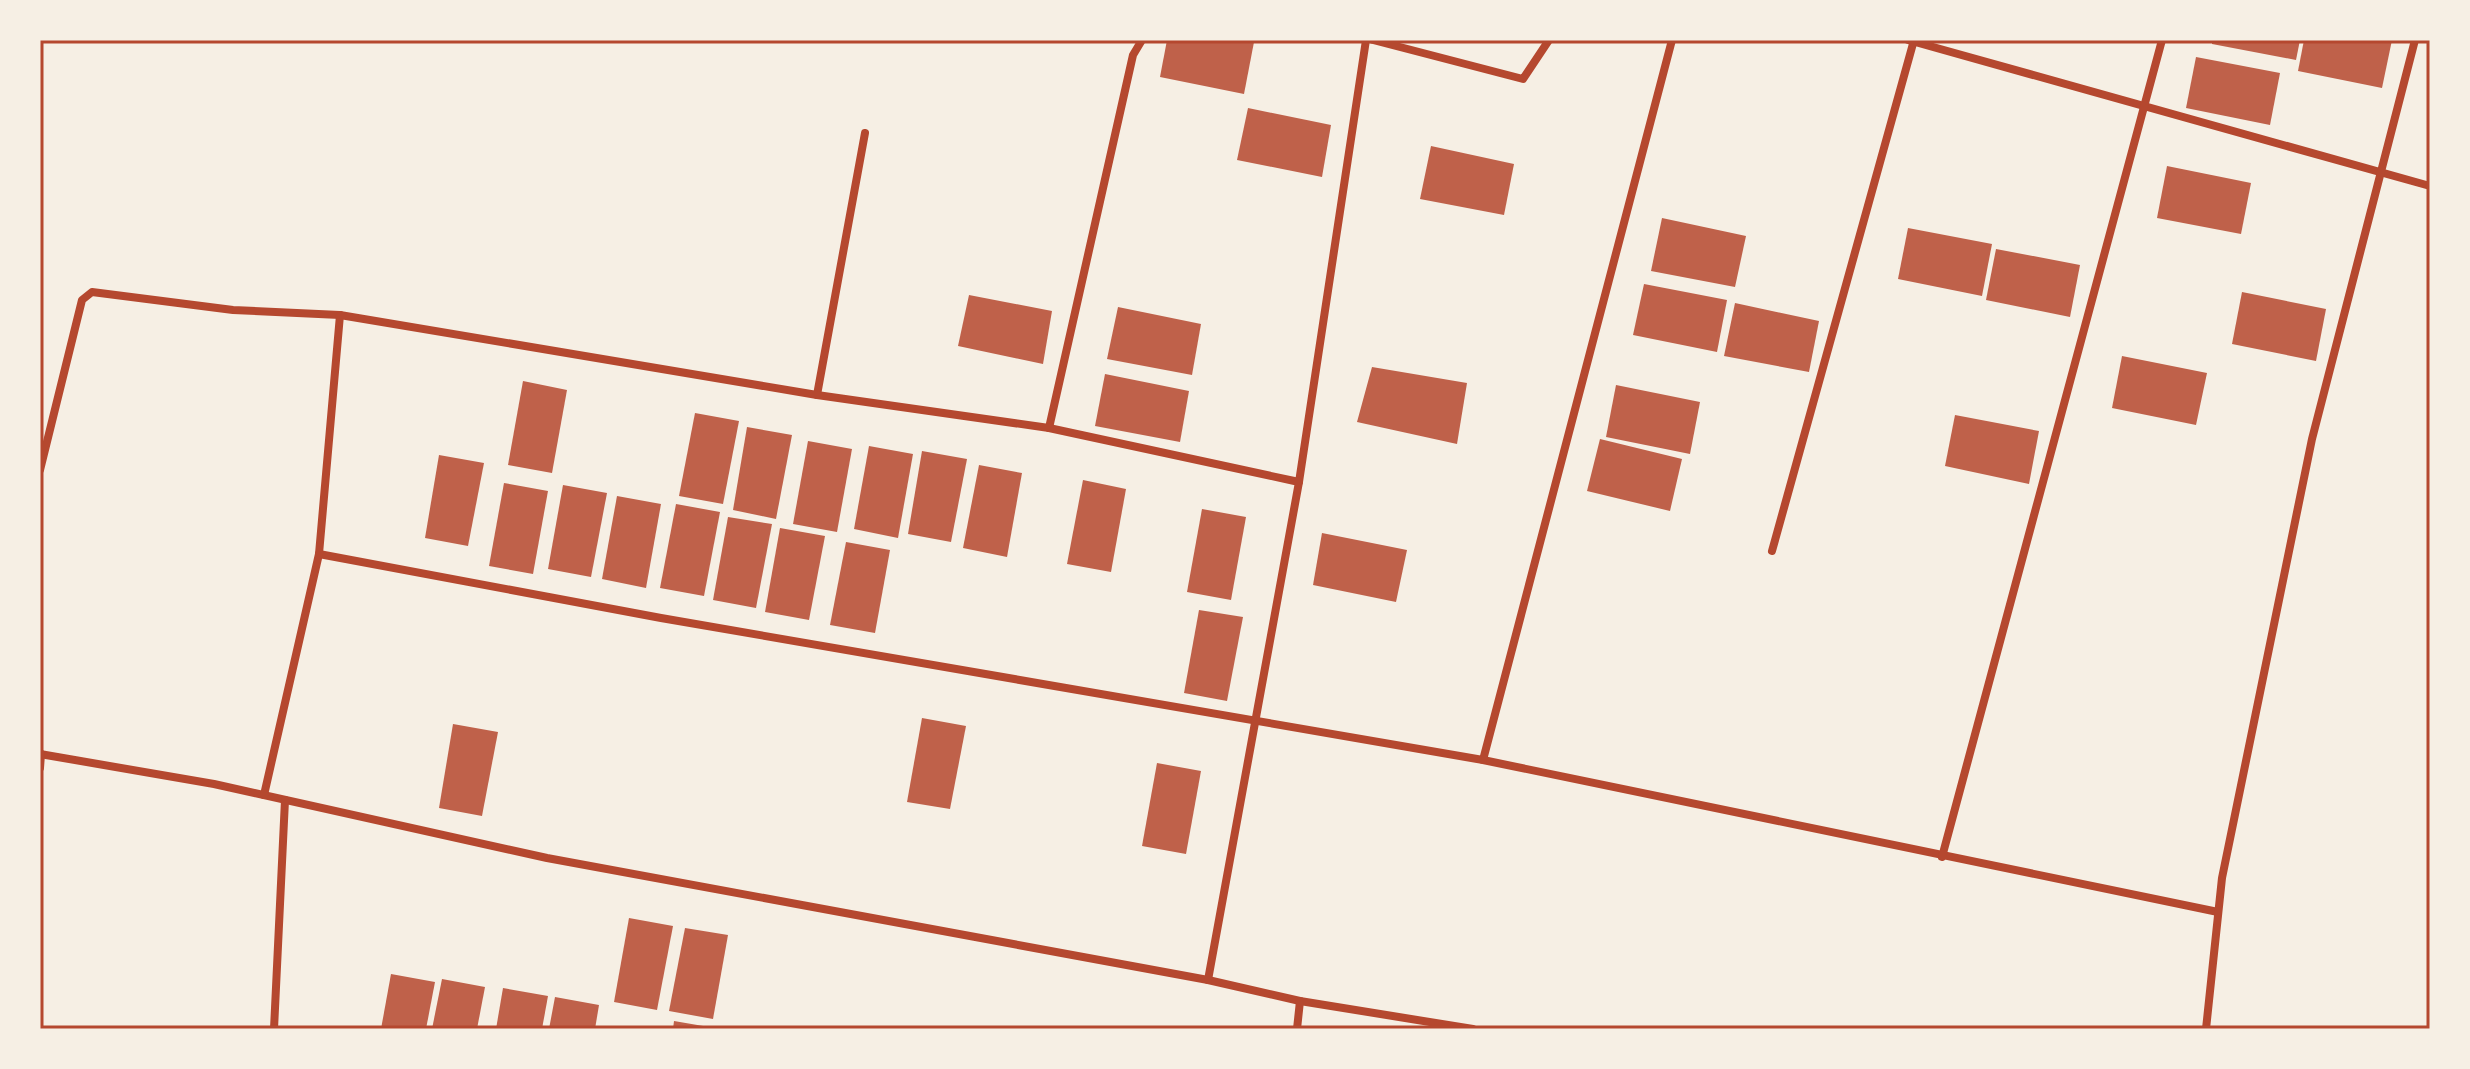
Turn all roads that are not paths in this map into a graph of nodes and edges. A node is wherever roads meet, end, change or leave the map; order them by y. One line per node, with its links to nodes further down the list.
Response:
1 (1142, 40): 15 (street)
2 (1366, 40): 17 (street)
3 (1373, 40): 4 (street)
4 (1549, 40)
5 (1672, 40): 22 (street)
6 (2162, 40): 9 (street)
7 (2415, 40): 11 (street)
8 (1912, 41): 9 (street); 18 (street)
9 (2147, 106): 11 (street); 26 (street)
10 (865, 133): 14 (street)
11 (2382, 171): 12 (street); 27 (street)
12 (2430, 186)
13 (340, 315): 14 (street); 16 (street); 19 (street)
14 (817, 395): 15 (street)
15 (1049, 428): 17 (street)
16 (40, 470)
17 (1299, 482): 20 (street)
18 (1772, 551)
19 (319, 554): 20 (street); 24 (street)
20 (1257, 718): 22 (street); 28 (street)
21 (40, 754): 23 (street); 24 (street)
22 (1483, 760): 26 (street)
23 (40, 768)
24 (264, 795): 25 (street)
25 (285, 800): 28 (street); 30 (street)
26 (1942, 857): 27 (street)
27 (2218, 912): 33 (street)
28 (1208, 980): 29 (street)
29 (1300, 1001): 31 (street); 32 (street)
30 (274, 1029)
31 (1297, 1029)
32 (1473, 1029)
33 (2206, 1029)

